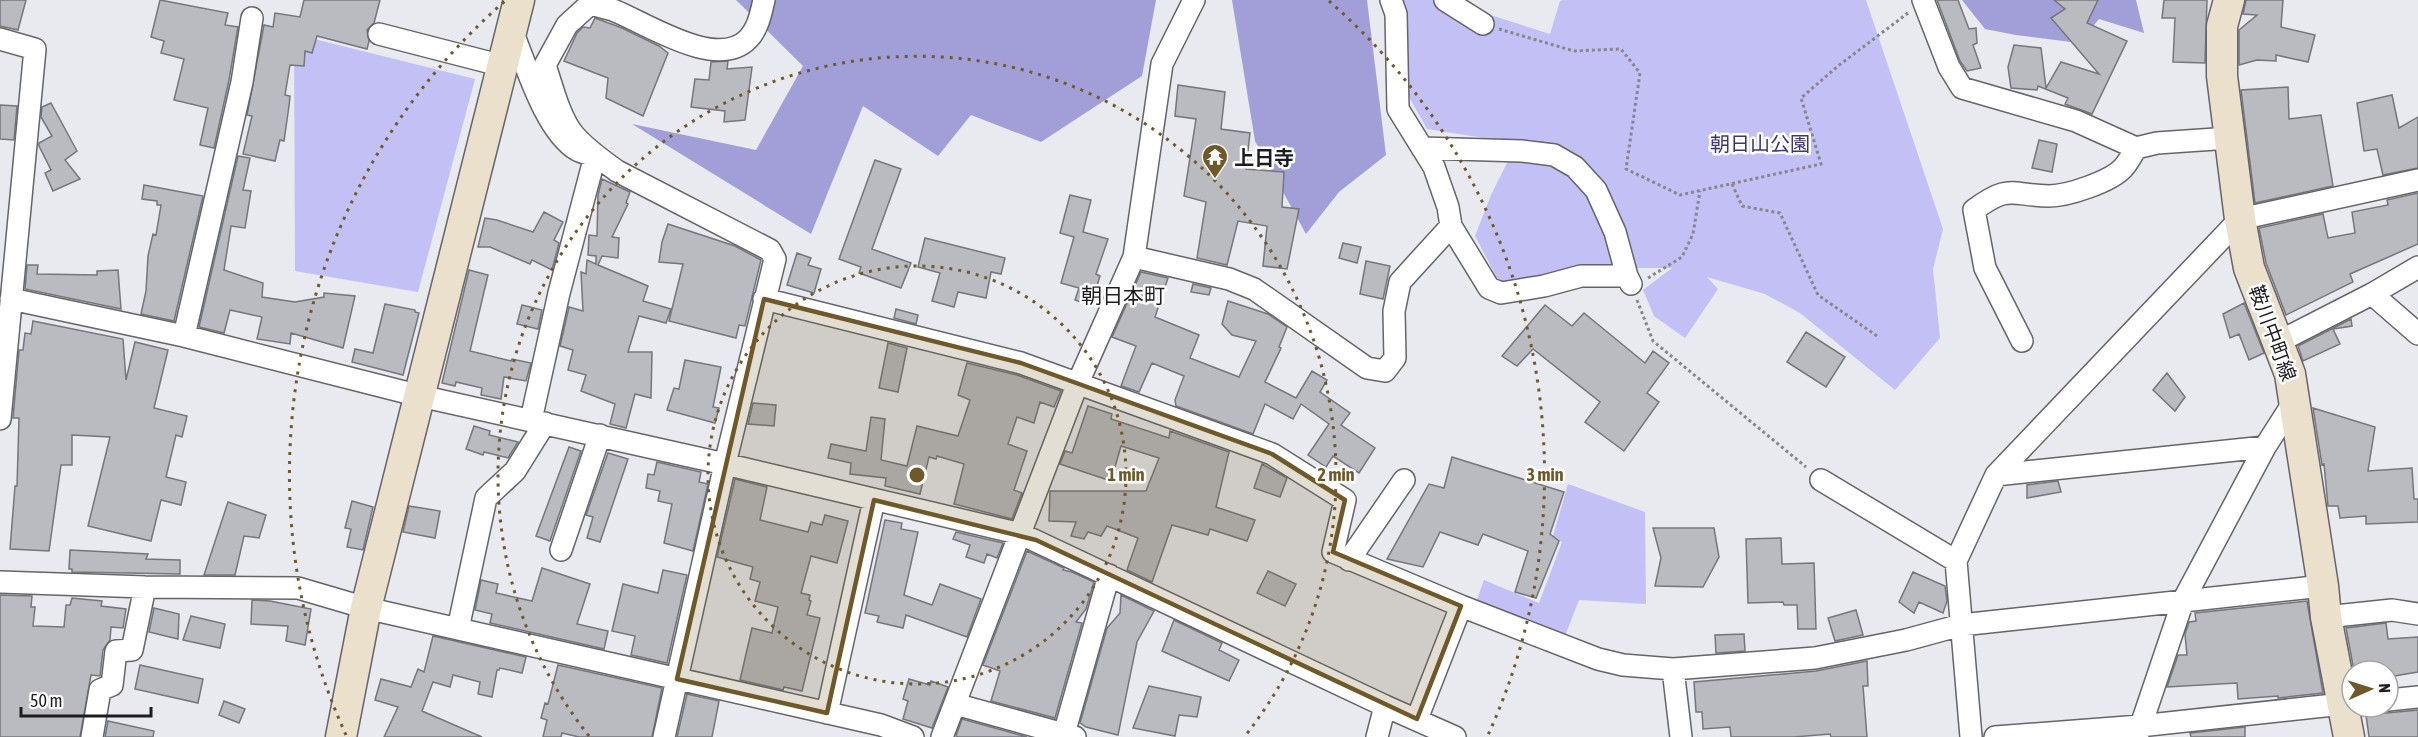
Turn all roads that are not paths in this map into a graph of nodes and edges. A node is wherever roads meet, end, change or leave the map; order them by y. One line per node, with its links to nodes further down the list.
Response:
1 (519, 0): 10 (street)
2 (764, 0): 17 (street)
3 (1194, 0): 21 (street)
4 (1391, 0): 15 (street)
5 (1445, 0): 9 (street)
6 (2229, 0): 14 (street, 鞍川中町線)
7 (1924, 1): 16 (street)
8 (252, 18): 27 (street)
9 (1483, 24)
10 (512, 31): 13 (street); 17 (street)
11 (379, 34): 13 (street)
12 (0, 39): 24 (street)
13 (503, 66): 31 (street)
14 (2230, 138): 16 (street); 19 (street, 鞍川中町線)
15 (1422, 148): 20 (street); 20 (street)
16 (2136, 148): 28 (street)
17 (595, 156): 25 (street); 34 (street)
18 (2418, 180): 19 (street)
19 (2240, 219): 29 (street, 鞍川中町線); 38 (street)
20 (1451, 226): 21 (street)
21 (1134, 257): 30 (street)
22 (2418, 267): 23 (street)
23 (2372, 294): 26 (street); 29 (street)
24 (11, 299): 27 (street); 33 (street)
25 (764, 299): 30 (street); 37 (street)
26 (2418, 334)
27 (184, 336): 31 (street)
28 (2022, 341)
29 (2278, 342): 32 (street, 鞍川中町線)
30 (1077, 385): 42 (street); 44 (street)
31 (420, 396): 34 (street); 52 (street)
32 (2295, 400): 36 (street); 48 (street, 鞍川中町線)
33 (0, 419)
34 (538, 422): 35 (street); 56 (street)
35 (600, 435): 37 (street); 43 (street)
36 (2265, 447): 38 (street); 50 (street)
37 (725, 464): 41 (street); 59 (street)
38 (1996, 475): 45 (street)
39 (1404, 480): 44 (street)
40 (1821, 480): 45 (street)
41 (874, 500): 42 (street); 65 (street)
42 (1021, 534): 46 (street); 62 (street)
43 (561, 550)
44 (1349, 560): 51 (street)
45 (1956, 561): 55 (street)
46 (1109, 575): 64 (street); 69 (street)
47 (0, 582): 49 (street)
48 (2324, 586): 50 (street); 54 (street, 鞍川中町線)
49 (144, 587): 52 (street); 70 (street)
50 (2183, 601): 55 (street); 68 (street)
51 (1461, 606): 57 (street); 66 (street)
52 (366, 608): 56 (street); 71 (street)
53 (2418, 614): 54 (street)
54 (2326, 617): 58 (street, 鞍川中町線)
55 (1961, 625): 57 (street); 78 (street)
56 (458, 629): 59 (street)
57 (1673, 669): 77 (street)
58 (2340, 675)
59 (677, 679): 65 (street); 72 (street)
60 (2418, 697): 61 (street)
61 (2400, 699)
62 (955, 704): 69 (street); 74 (street)
63 (2340, 705): 68 (street)
64 (1385, 706): 66 (street); 75 (street)
65 (827, 713): 73 (street)
66 (1417, 719): 76 (street)
67 (2348, 719): 80 (street, 鞍川中町線)
68 (2138, 732): 79 (street)
69 (1069, 736)
70 (92, 737)
71 (340, 737)
72 (664, 737)
73 (912, 737)
74 (942, 737)
75 (1377, 737)
76 (1455, 737)
77 (1681, 737)
78 (1971, 737)
79 (1995, 737)
80 (2349, 737)

